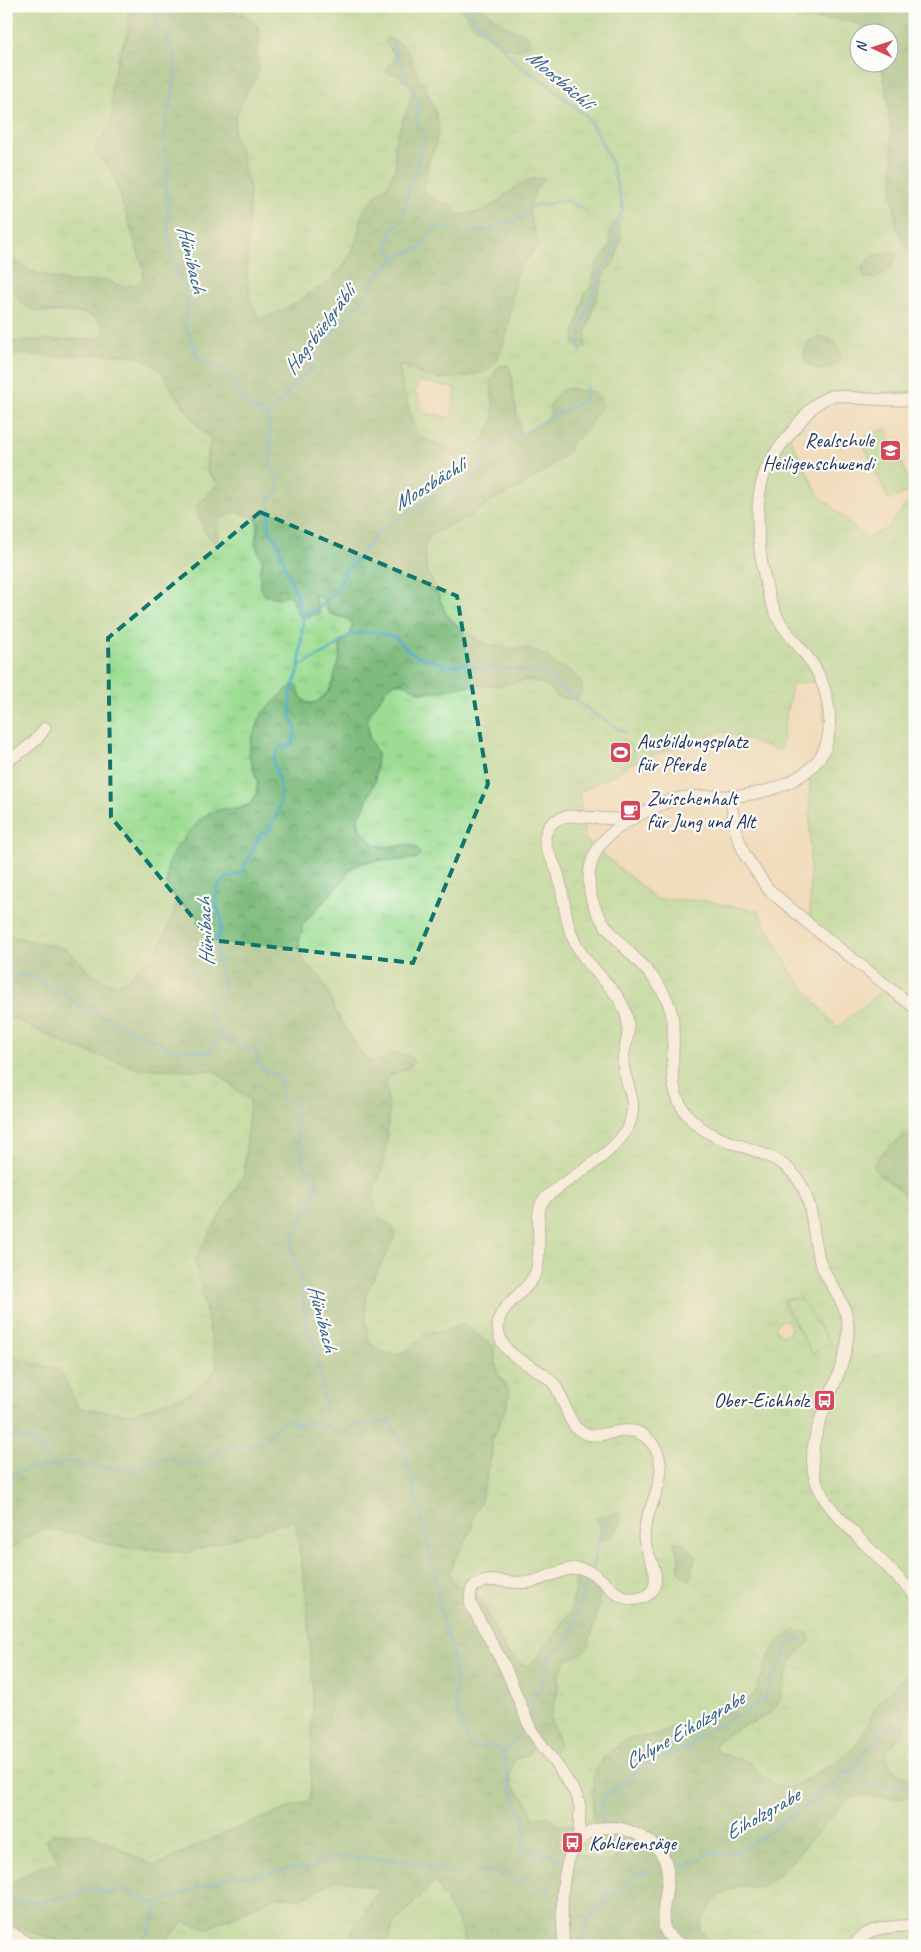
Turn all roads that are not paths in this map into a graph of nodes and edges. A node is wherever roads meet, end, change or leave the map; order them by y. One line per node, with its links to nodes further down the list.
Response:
1 (915, 400): 4 (street)
2 (45, 728): 3 (street)
3 (6, 761)
4 (730, 796): 5 (street); 6 (street)
5 (630, 820): 7 (street); 8 (street)
6 (915, 1008)
7 (915, 1595)
8 (581, 1839): 12 (street); 13 (street)
9 (915, 1925): 16 (street)
10 (6, 1931): 11 (street)
11 (32, 1946)
12 (564, 1946)
13 (685, 1946)
14 (710, 1946): 15 (street)
15 (724, 1946)
16 (854, 1946)

